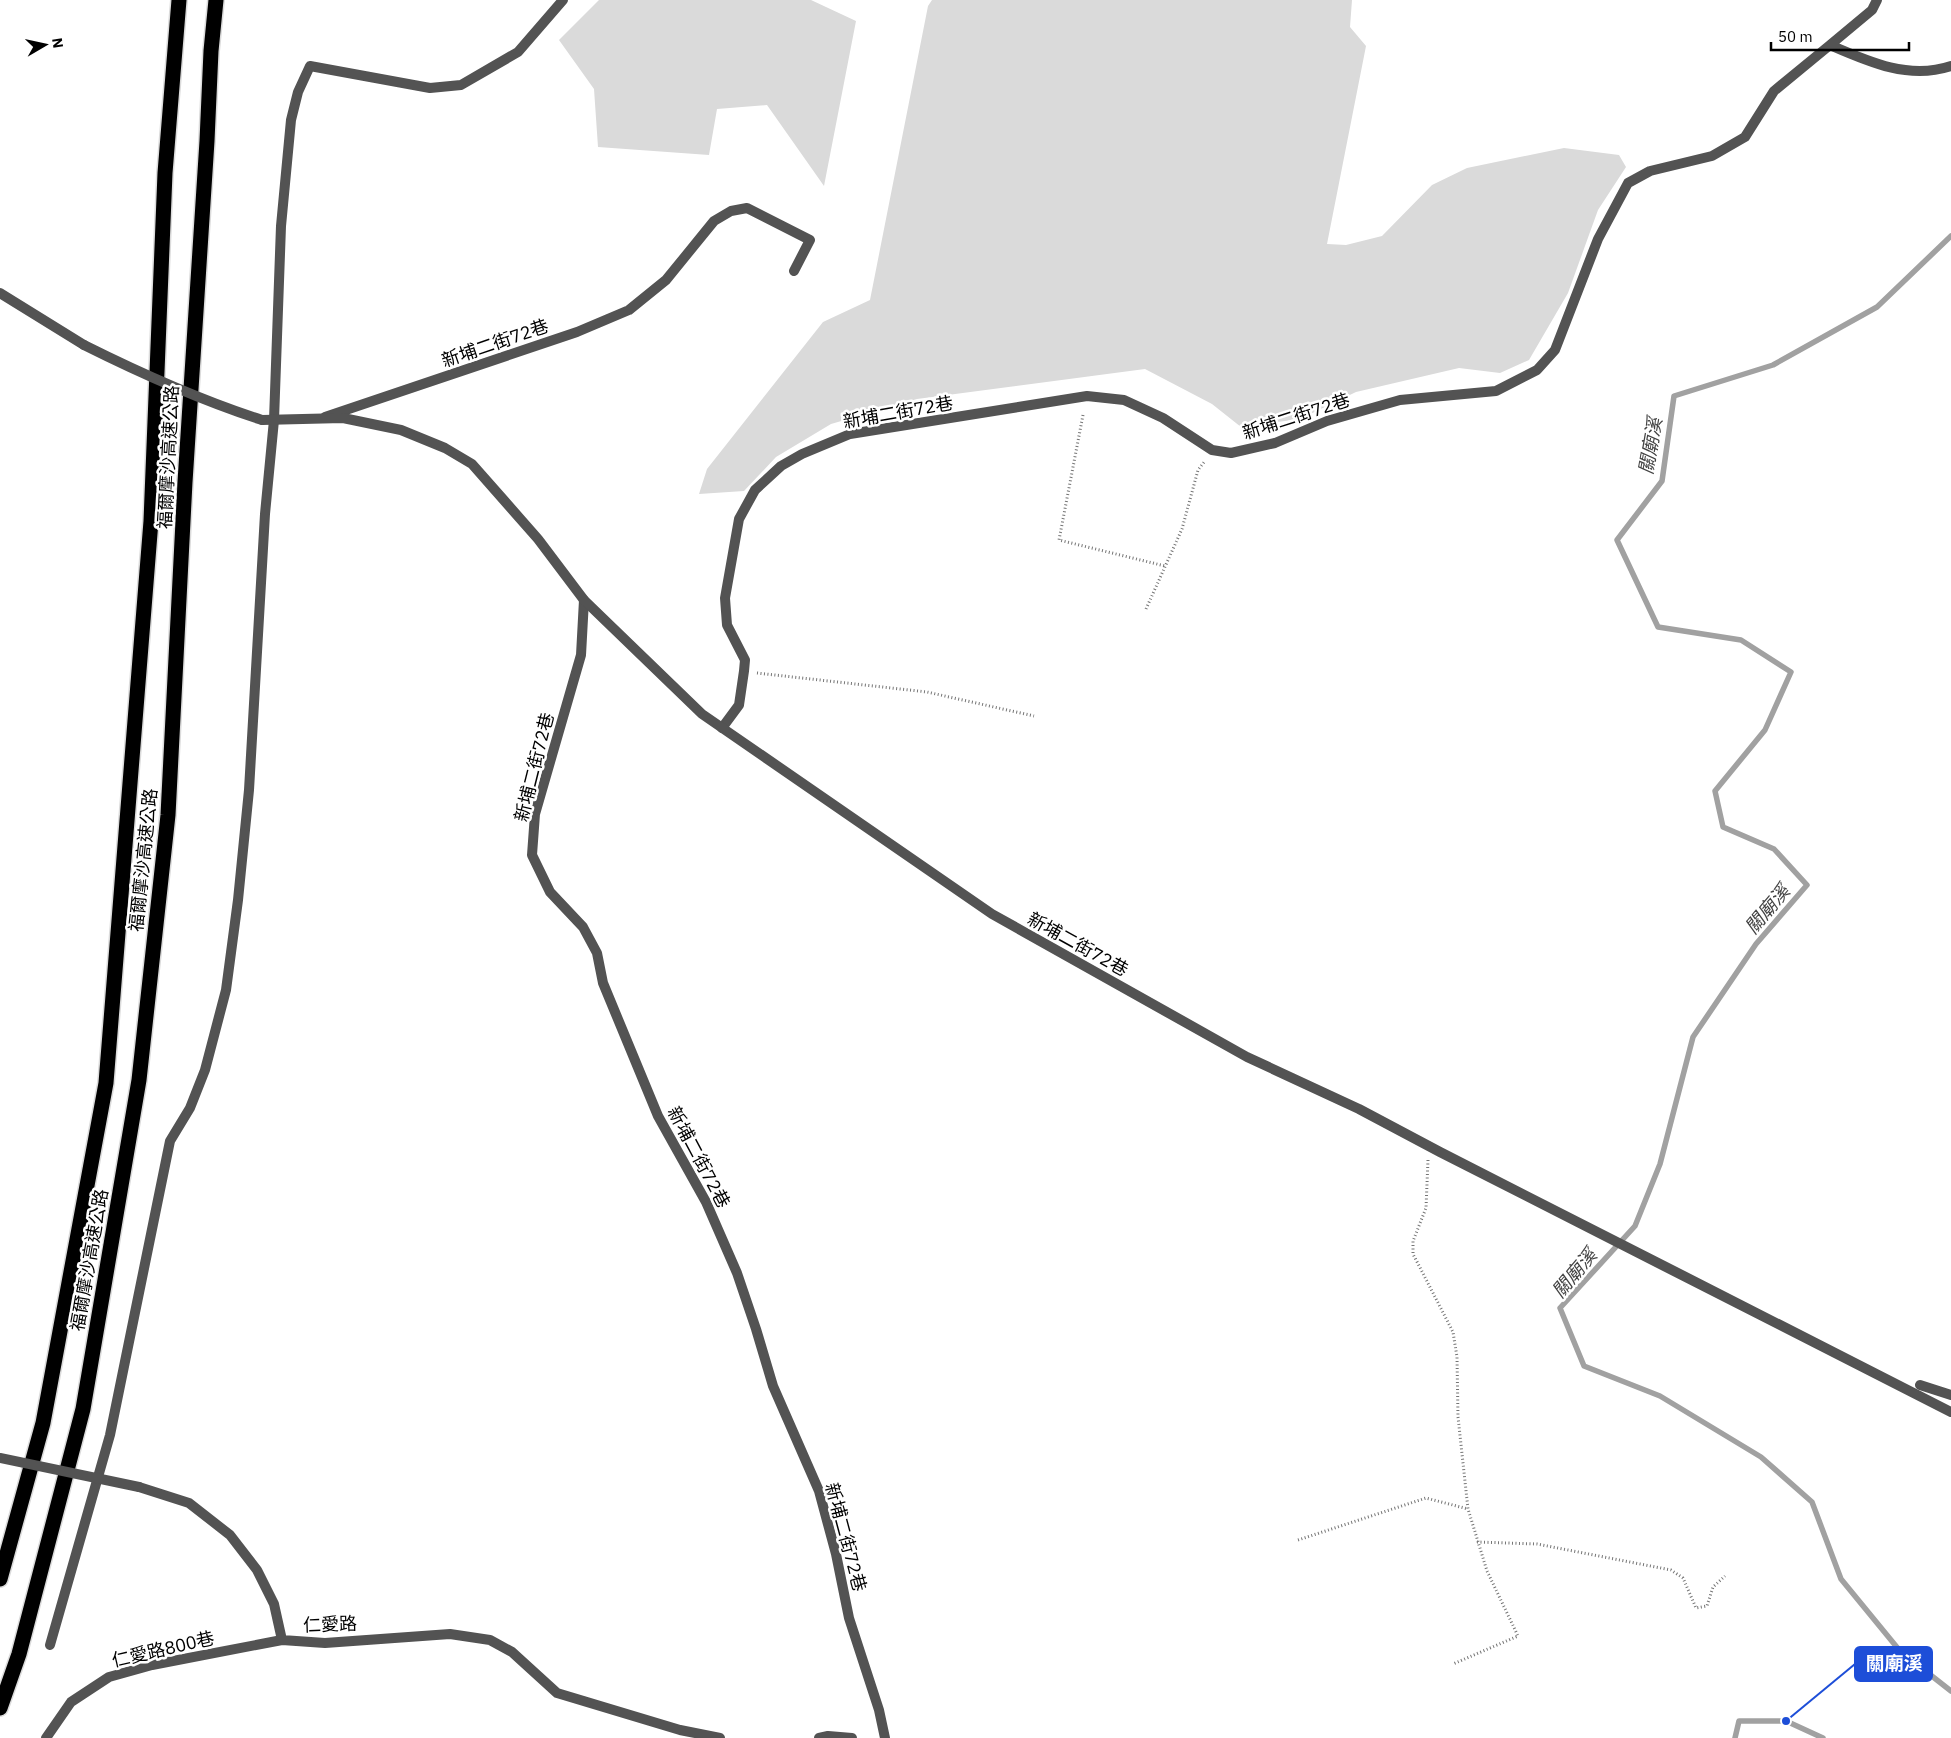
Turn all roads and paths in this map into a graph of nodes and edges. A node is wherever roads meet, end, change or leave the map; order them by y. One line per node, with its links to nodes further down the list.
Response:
1 (179, 0): 28 (highway, 福爾摩沙高速公路)
2 (216, 0): 32 (highway, 福爾摩沙高速公路)
3 (562, 0): 11 (street)
4 (1877, 0): 5 (street, 新埔二街72巷)
5 (1830, 45): 6 (street); 12 (street, 新埔二街72巷)
6 (1951, 66)
7 (794, 271): 10 (street, 新埔二街72巷)
8 (0, 293): 11 (street, 新埔二街72巷, bridge)
9 (1084, 415): 13 (path)
10 (319, 419): 11 (street, 新埔二街72巷); 14 (street, 新埔二街72巷)
11 (274, 420): 30 (street)
12 (1212, 450): 13 (path); 16 (street, 新埔二街72巷)
13 (1165, 566): 15 (path)
14 (584, 600): 18 (street, 新埔二街72巷); 37 (street, 新埔二街72巷)
15 (1146, 609)
16 (744, 671): 17 (path); 18 (street, 新埔二街72巷)
17 (1034, 716)
18 (722, 728): 19 (street, 新埔二街72巷)
19 (1428, 1146): 22 (street, 新埔二街72巷); 24 (path)
20 (1920, 1385): 21 (street)
21 (1951, 1395)
22 (1951, 1412)
23 (0, 1458): 29 (street, 仁愛路, bridge)
24 (1468, 1509): 25 (path); 26 (path)
25 (1298, 1540)
26 (1477, 1542): 27 (path); 31 (path)
27 (1725, 1576)
28 (0, 1579)
29 (282, 1640): 33 (street, 仁愛路800巷); 34 (street, 仁愛路)
30 (50, 1645)
31 (1453, 1664)
32 (0, 1708)
33 (46, 1738)
34 (720, 1738)
35 (819, 1738): 36 (street)
36 (852, 1738)
37 (884, 1738)

